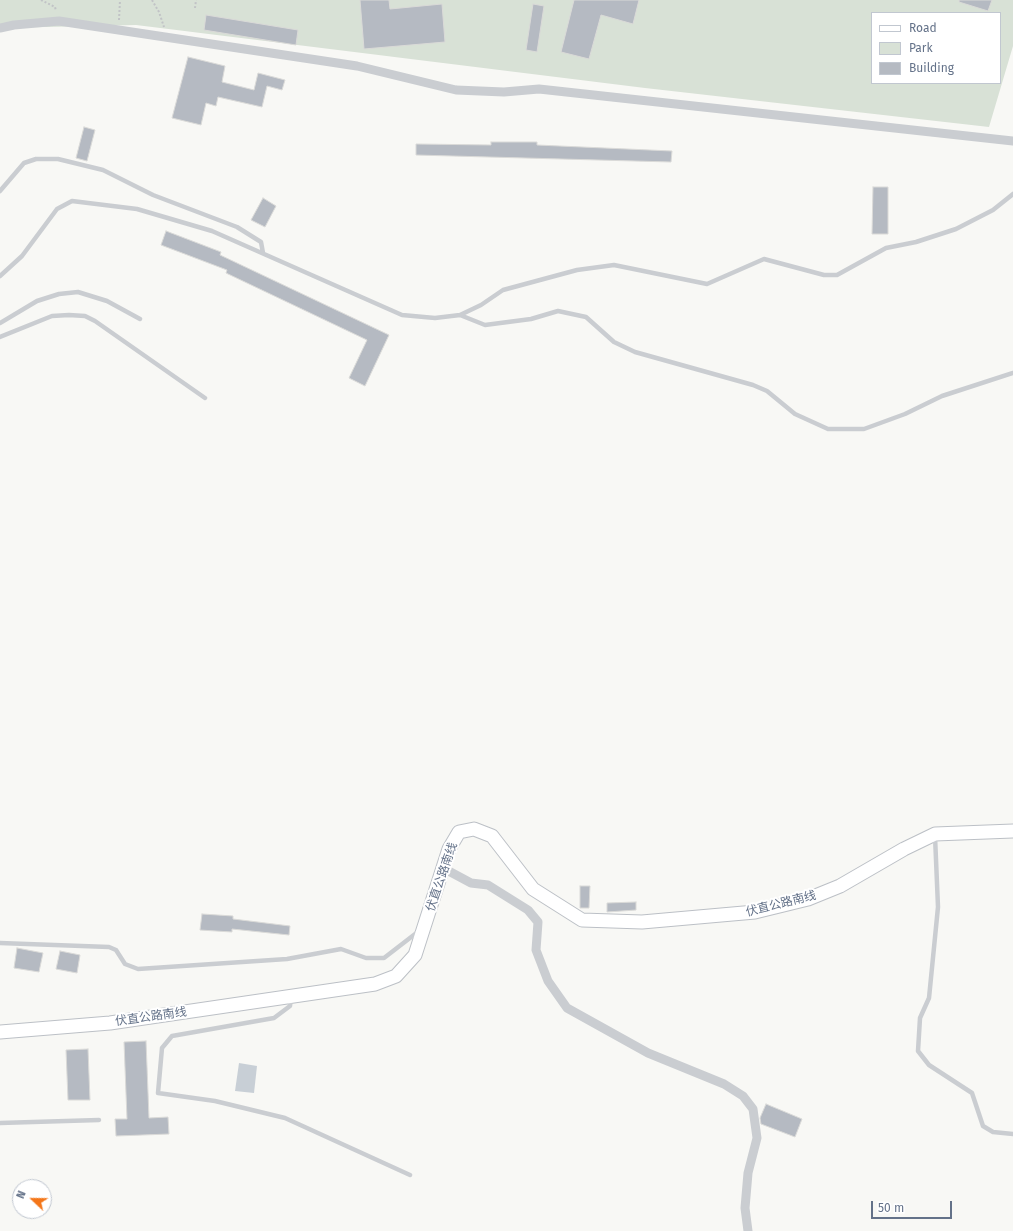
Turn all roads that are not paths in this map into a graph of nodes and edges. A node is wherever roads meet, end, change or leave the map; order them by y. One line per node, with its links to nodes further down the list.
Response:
1 (0, 28): 2 (street)
2 (1013, 141)
3 (0, 191): 5 (lane)
4 (1013, 194): 7 (lane)
5 (263, 253): 6 (lane); 7 (lane)
6 (0, 276)
7 (460, 315): 11 (lane)
8 (140, 319): 9 (lane)
9 (0, 323)
10 (0, 337): 12 (lane)
11 (1013, 373)
12 (205, 398)
13 (1013, 831): 14 (main road, 伏直公路南线)
14 (935, 834): 15 (main road, 伏直公路南线); 22 (lane)
15 (443, 868): 16 (main road, 伏直公路南线); 24 (street)
16 (425, 926): 17 (lane); 18 (main road, 伏直公路南线)
17 (0, 943)
18 (291, 997): 19 (main road, 伏直公路南线); 23 (lane)
19 (0, 1032)
20 (99, 1120): 21 (lane)
21 (0, 1123)
22 (1013, 1134)
23 (410, 1175)
24 (748, 1231)

